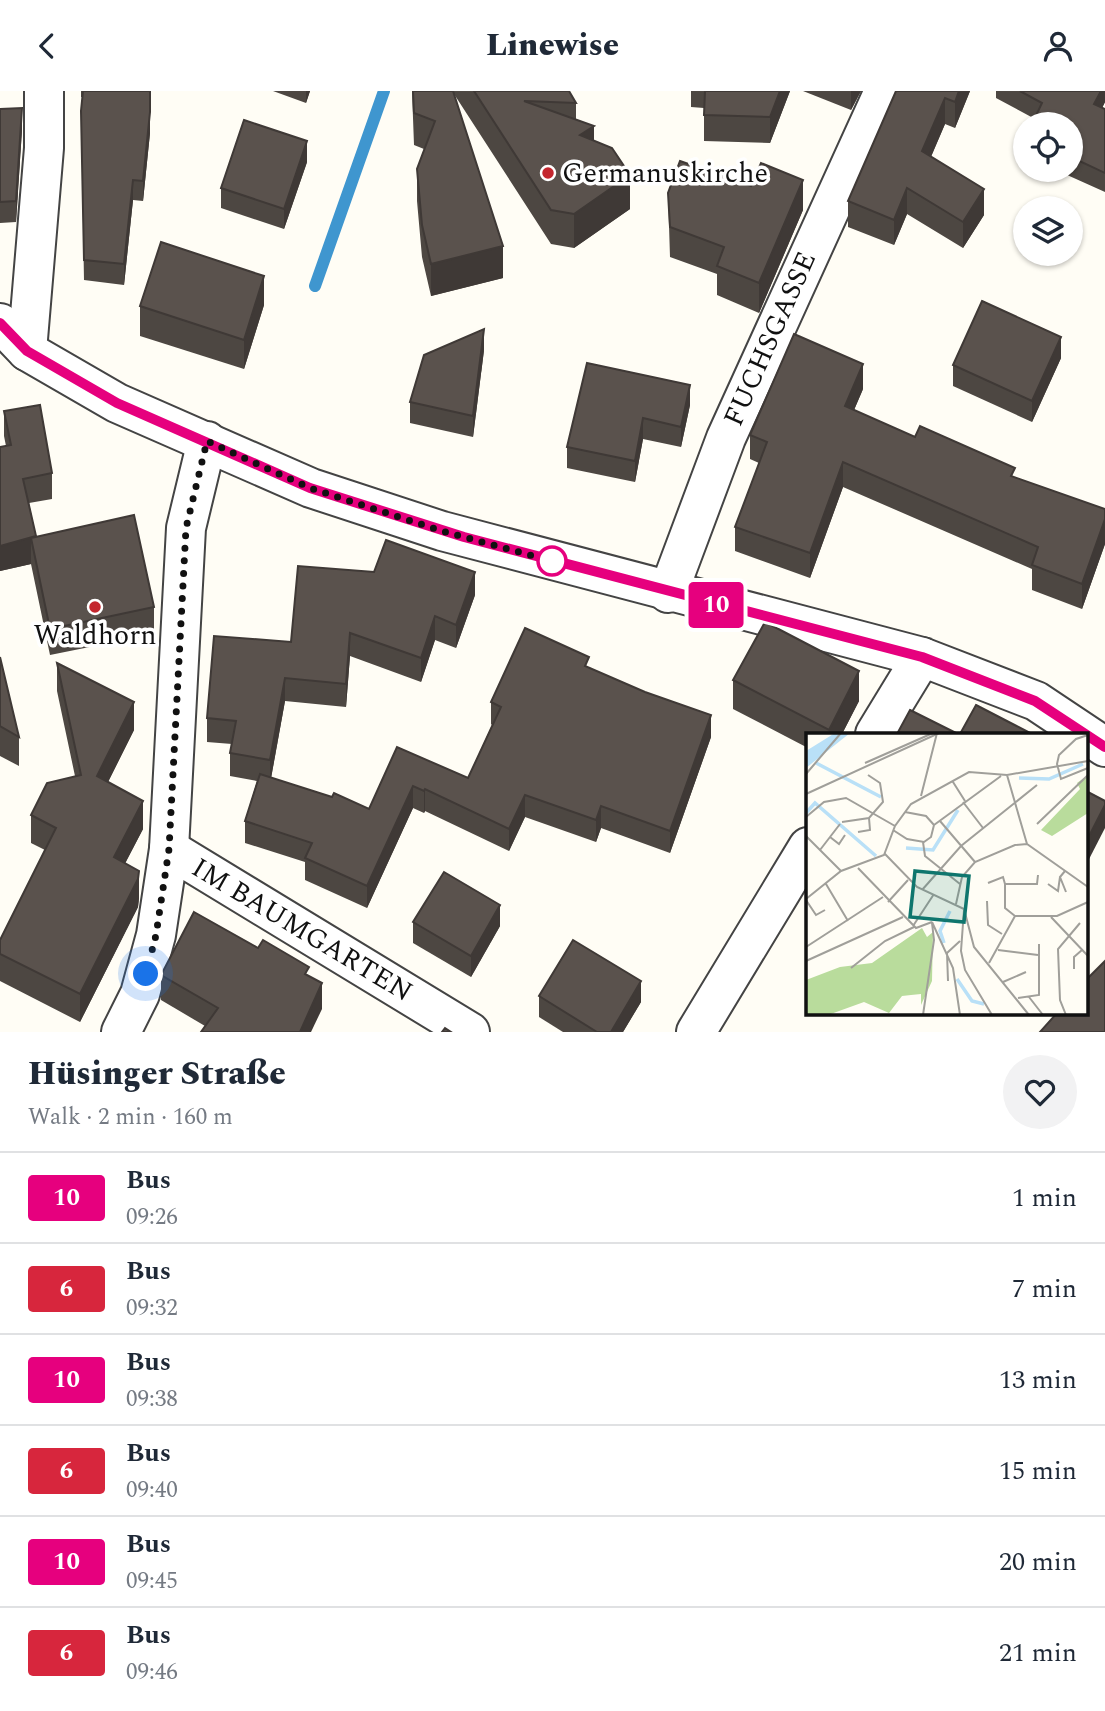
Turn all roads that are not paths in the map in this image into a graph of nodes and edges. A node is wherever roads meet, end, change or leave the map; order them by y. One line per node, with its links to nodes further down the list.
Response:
1 (44, 91): 4 (street)
2 (884, 91): 6 (street, FUCHSGASSE)
3 (0, 323): 4 (street)
4 (27, 351): 5 (street)
5 (207, 441): 6 (street); 12 (street)
6 (668, 593): 7 (street)
7 (922, 657): 8 (street); 9 (street)
8 (876, 733)
9 (1084, 733)
10 (1088, 736): 11 (street)
11 (1105, 747)
12 (169, 849): 14 (street); 15 (street, IM BAUMGARTEN)
13 (806, 849): 16 (street)
14 (121, 1032)
15 (470, 1032)
16 (696, 1032)

